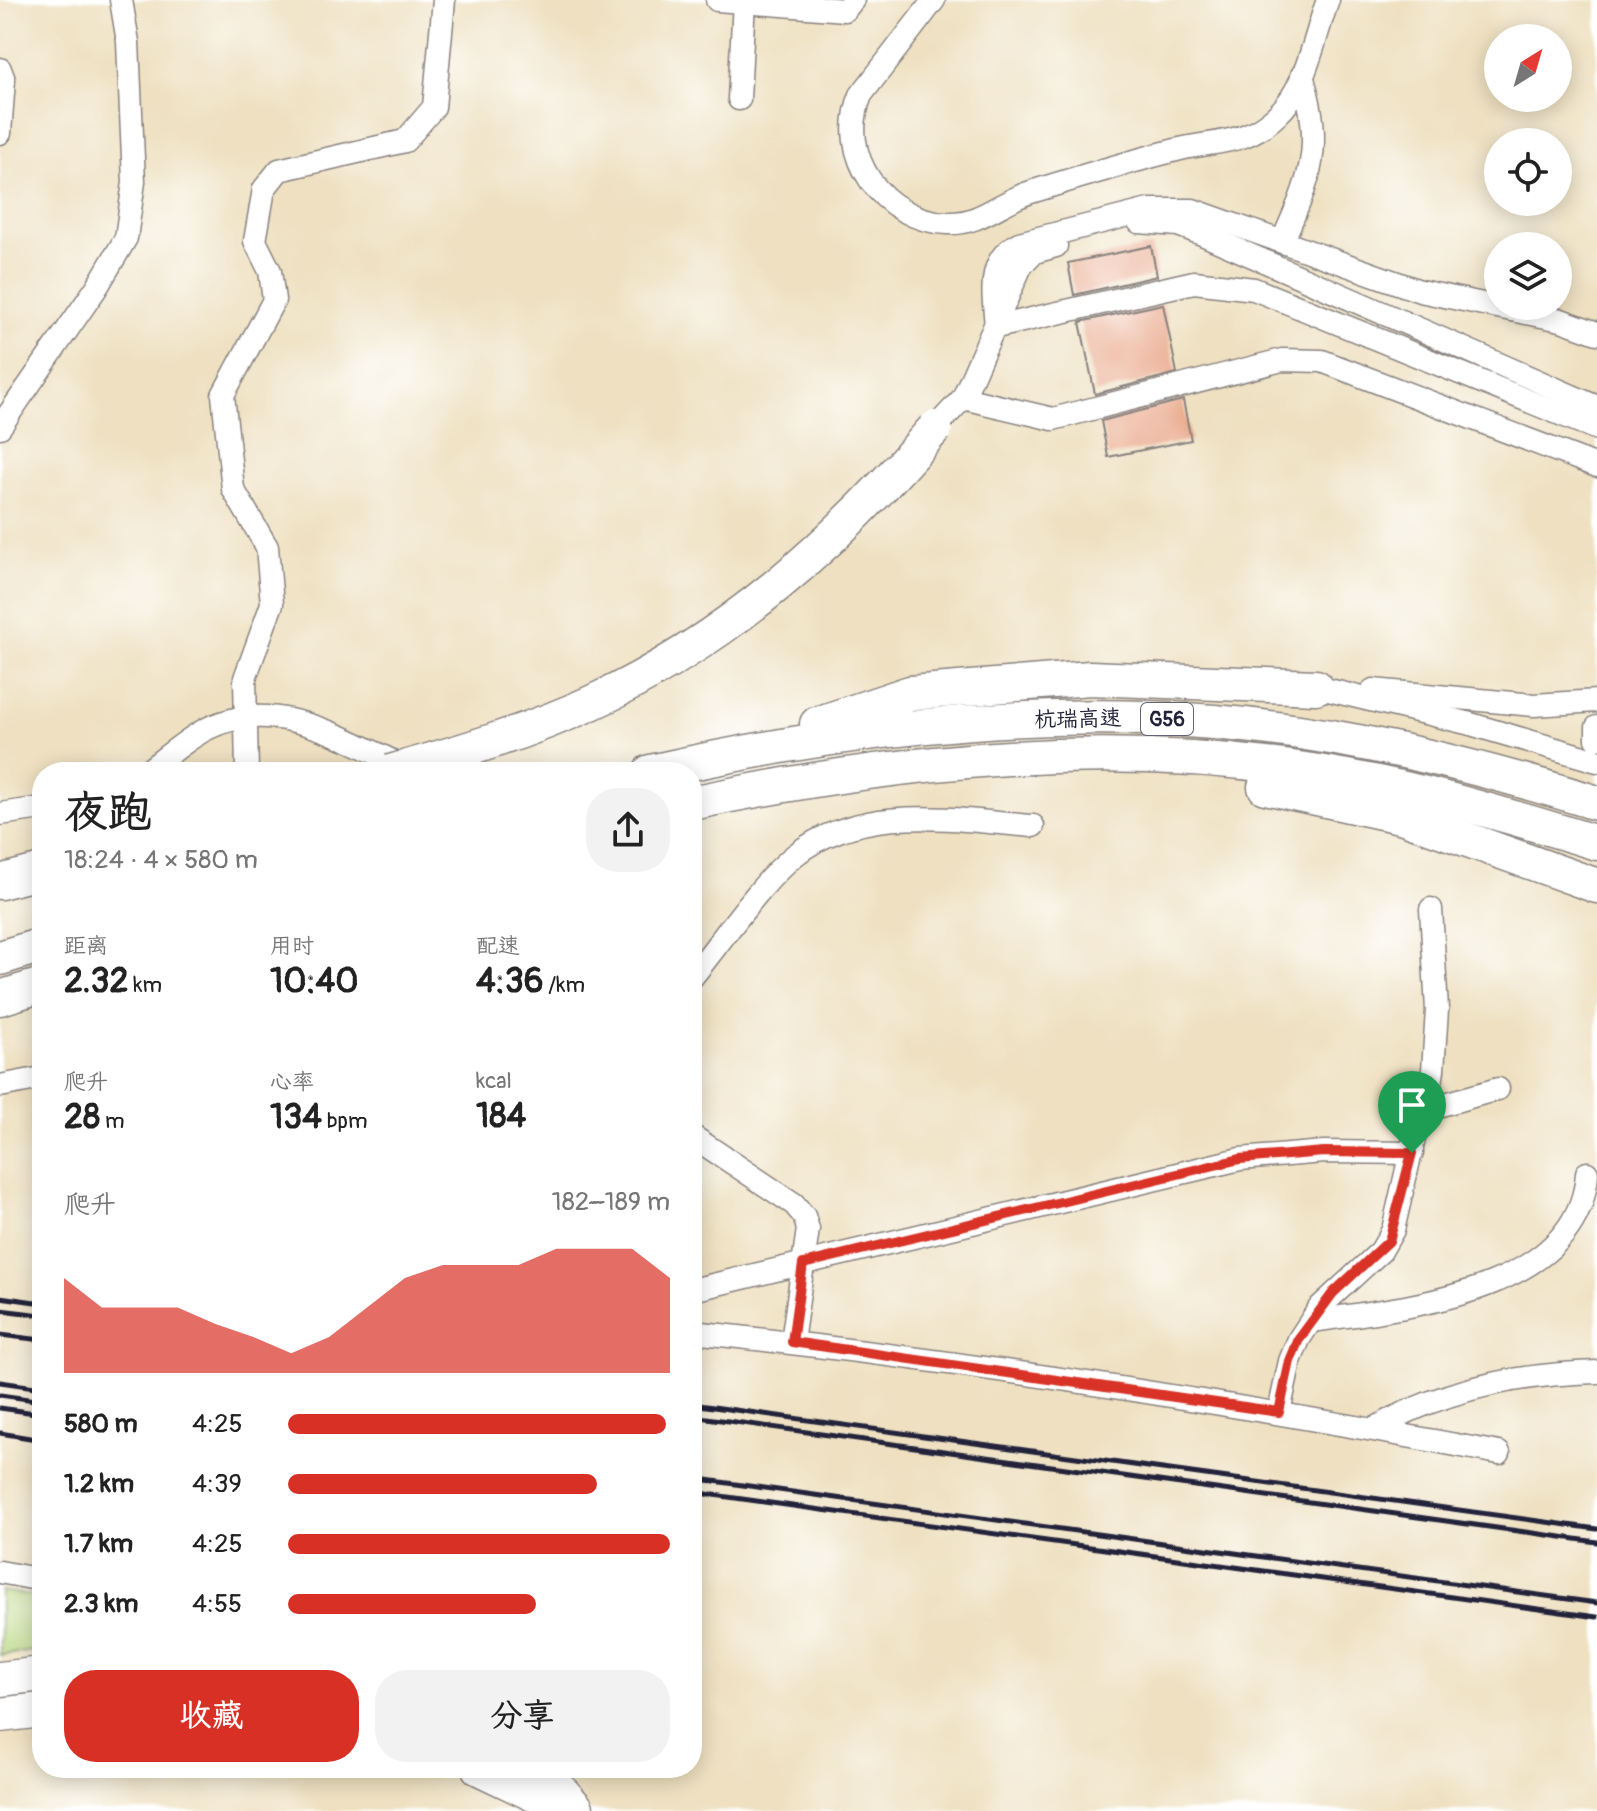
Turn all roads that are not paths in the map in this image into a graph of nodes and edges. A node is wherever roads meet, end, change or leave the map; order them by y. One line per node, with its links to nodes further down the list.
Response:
1 (121, 0): 17 (street)
2 (444, 0): 23 (street)
3 (717, 0): 7 (street)
4 (853, 0): 7 (street)
5 (934, 0): 9 (street)
6 (1328, 0): 9 (street)
7 (744, 2): 10 (street)
8 (0, 69): 11 (street)
9 (1302, 75): 12 (street)
10 (739, 99)
11 (0, 133)
12 (1282, 242): 13 (street); 14 (street)
13 (996, 327): 15 (street); 16 (street); 19 (street)
14 (1597, 333)
15 (963, 398): 18 (street); 20 (street)
16 (1597, 407)
17 (0, 427)
18 (935, 428): 32 (highway, bridge)
19 (1597, 429)
20 (1597, 466)
21 (1316, 687): 22 (street); 26 (highway); 28 (street)
22 (1597, 701)
23 (245, 717): 29 (street); 30 (street); 31 (street)
24 (1597, 727): 25 (street)
25 (1597, 739)
26 (730, 754): 33 (highway, 杭瑞高速 / G56); 35 (highway, 杭瑞高速 / G56)
27 (1023, 756): 34 (highway, 杭瑞高速 / G56); 39 (highway, 杭瑞高速 / G56); 42 (highway)
28 (1597, 761)
29 (160, 762)
30 (247, 762)
31 (394, 762)
32 (422, 762)
33 (694, 762)
34 (702, 801)
35 (1597, 803)
36 (32, 809): 37 (street)
37 (0, 814)
38 (1033, 826): 46 (street)
39 (1597, 843)
40 (32, 874): 41 (highway)
41 (0, 882)
42 (1597, 886)
43 (1431, 909): 52 (street)
44 (32, 948): 45 (highway)
45 (0, 958)
46 (702, 965)
47 (32, 988): 48 (highway)
48 (0, 998)
49 (32, 1080): 50 (street)
50 (0, 1086)
51 (1498, 1089): 52 (street)
52 (1427, 1109): 54 (street)
53 (702, 1143): 56 (street)
54 (1412, 1153): 56 (street); 58 (street)
55 (1587, 1173): 58 (street)
56 (803, 1264): 57 (street); 60 (street)
57 (702, 1288)
58 (1312, 1321): 62 (street)
59 (702, 1333): 60 (street)
60 (792, 1342): 62 (street)
61 (1597, 1372): 63 (street)
62 (1279, 1412): 63 (street)
63 (1374, 1429): 64 (street)
64 (1499, 1453)
65 (0, 1572): 66 (street)
66 (32, 1578)
67 (32, 1675): 68 (highway)
68 (0, 1679)
69 (32, 1711): 70 (highway)
70 (0, 1715)
71 (500, 1778): 73 (highway)
72 (550, 1778): 74 (highway)
73 (569, 1811)
74 (579, 1811)

